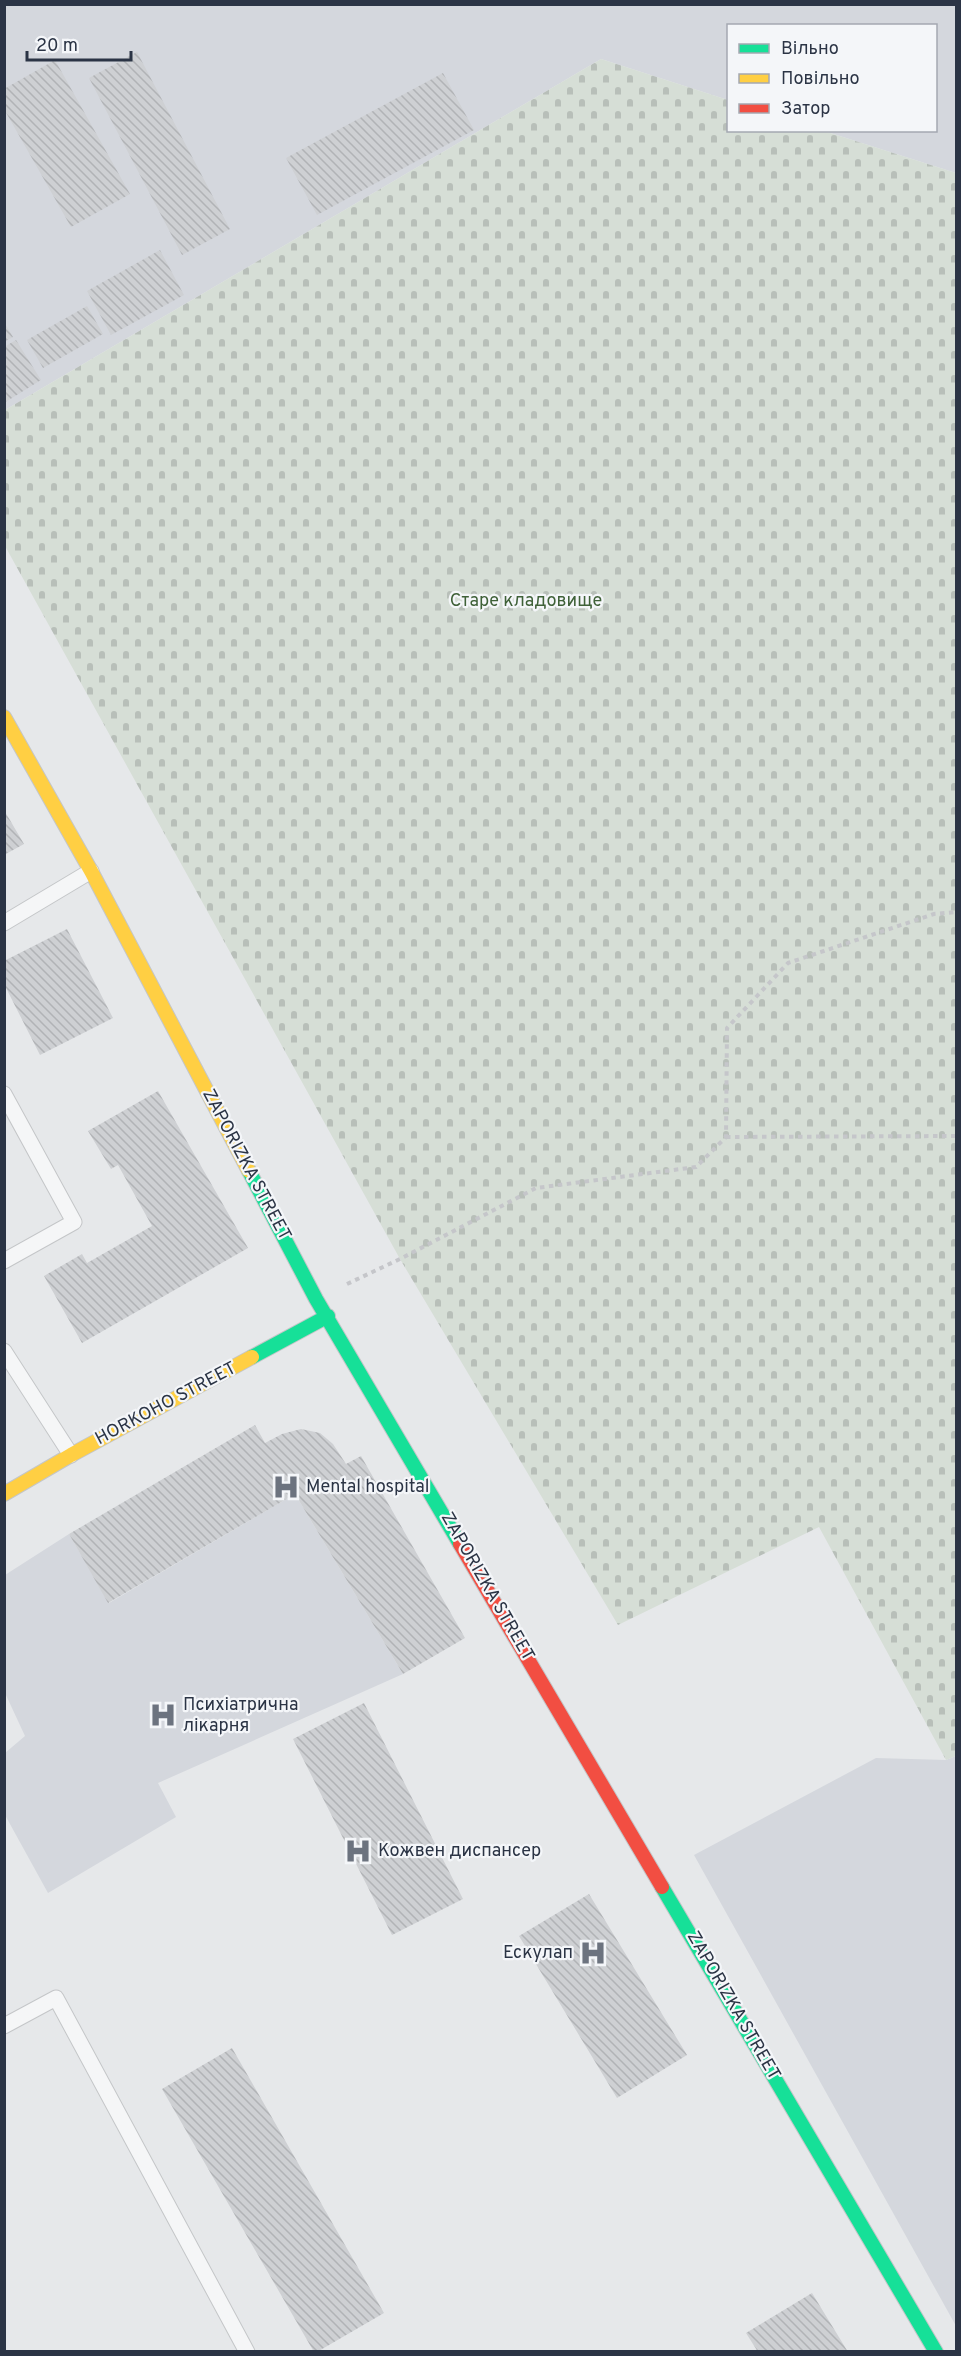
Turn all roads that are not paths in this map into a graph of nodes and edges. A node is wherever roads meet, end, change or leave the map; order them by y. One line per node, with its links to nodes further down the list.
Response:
1 (4, 717): 2 (street, ZAPORIZKA STREET)
2 (91, 871): 3 (lane); 6 (street, ZAPORIZKA STREET)
3 (4, 923)
4 (4, 1094): 5 (lane)
5 (4, 1262)
6 (328, 1316): 8 (street, HORKOHO STREET); 12 (street, ZAPORIZKA STREET)
7 (4, 1351): 8 (lane)
8 (71, 1455): 9 (street, HORKOHO STREET)
9 (4, 1494)
10 (4, 2026): 11 (lane)
11 (247, 2352)
12 (936, 2352)

